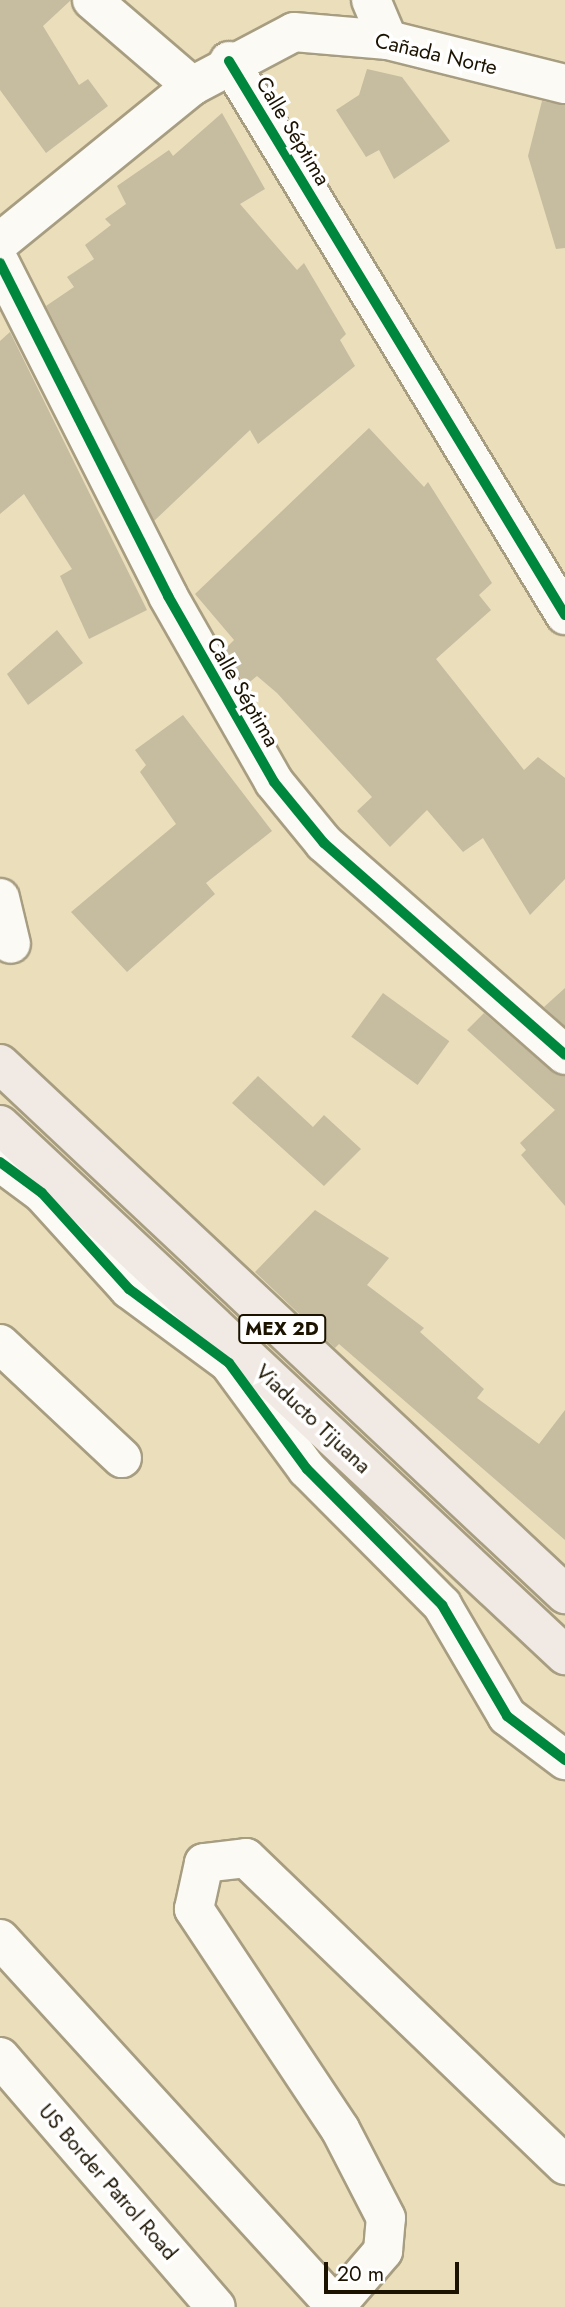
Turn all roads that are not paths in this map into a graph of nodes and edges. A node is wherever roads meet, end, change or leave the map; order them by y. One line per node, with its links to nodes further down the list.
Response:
1 (92, 0): 6 (street)
2 (371, 0): 3 (street)
3 (388, 40): 4 (street, Cañada Norte); 5 (street, Cañada Norte)
4 (229, 61): 6 (street); 9 (street, Calle Séptima)
5 (565, 84)
6 (192, 86): 7 (street)
7 (0, 242)
8 (0, 263): 12 (street, Calle Séptima)
9 (565, 615)
10 (0, 898): 11 (street)
11 (11, 944)
12 (565, 1055)
13 (0, 1064): 18 (highway, MEX 2D)
14 (0, 1125): 19 (highway, Viaducto Tijuana / MEX 2D)
15 (0, 1162): 20 (street)
16 (0, 1345): 17 (street)
17 (122, 1458)
18 (565, 1594)
19 (565, 1655)
20 (565, 1760)
21 (0, 1939): 25 (street)
22 (0, 2057): 24 (street, US Border Patrol Road)
23 (565, 2165): 25 (street)
24 (216, 2307)
25 (336, 2307)

